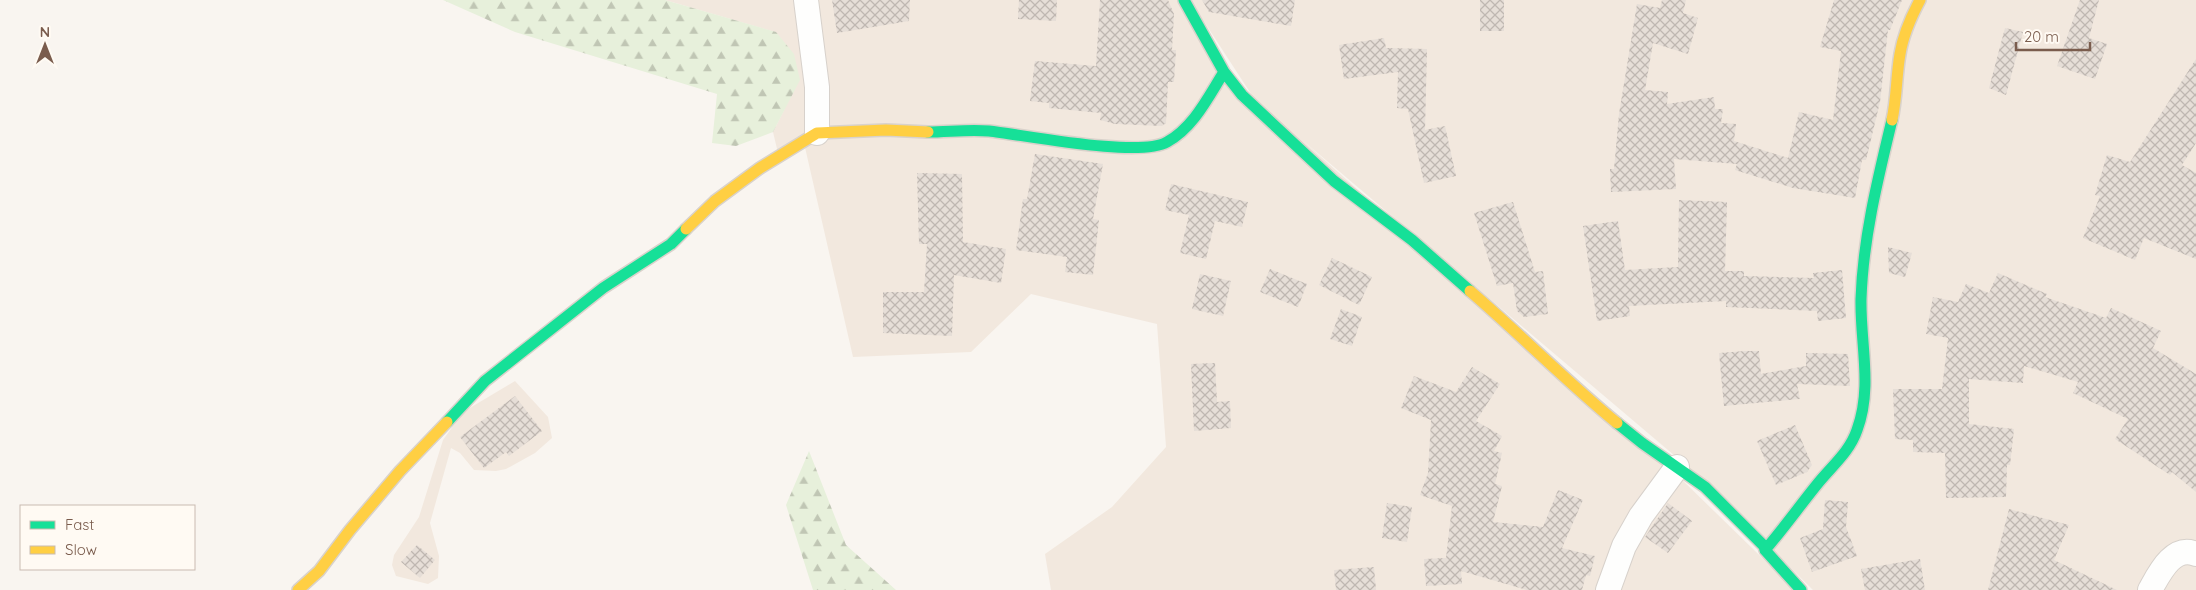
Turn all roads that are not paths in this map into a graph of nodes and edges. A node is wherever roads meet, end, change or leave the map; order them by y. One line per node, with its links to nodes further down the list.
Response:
1 (806, 0): 5 (street)
2 (1184, 0): 4 (street)
3 (1920, 0): 7 (street)
4 (1224, 72): 5 (street); 6 (street)
5 (817, 133): 9 (street)
6 (1677, 467): 7 (street); 10 (street)
7 (1765, 550): 11 (street)
8 (2196, 554): 12 (street)
9 (298, 590)
10 (1608, 590)
11 (1801, 590)
12 (2150, 590)

